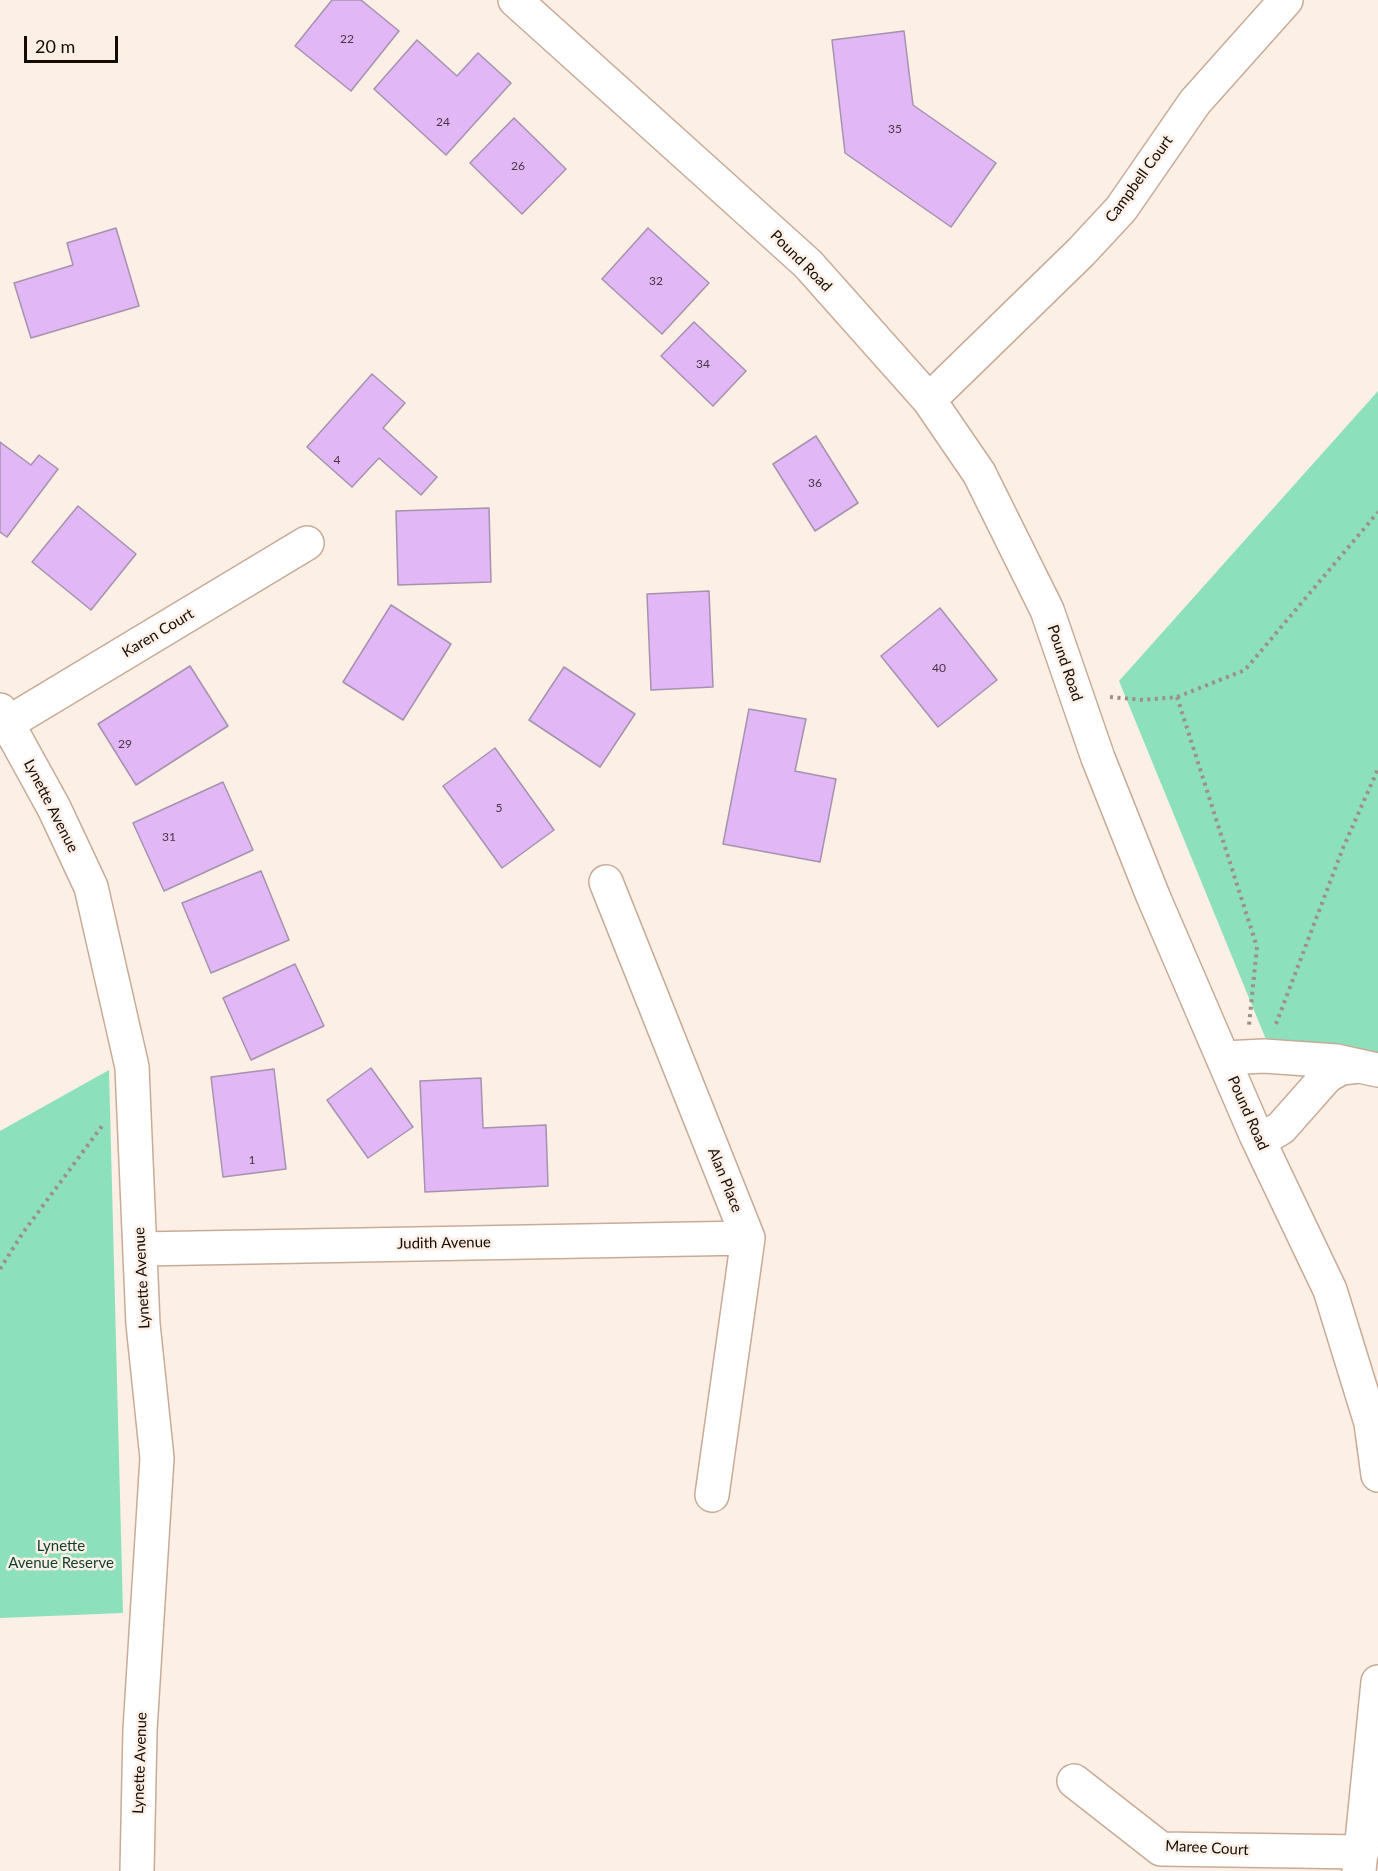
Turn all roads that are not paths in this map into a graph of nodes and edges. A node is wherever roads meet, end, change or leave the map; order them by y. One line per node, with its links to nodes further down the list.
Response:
1 (515, 0): 3 (street, Pound Road)
2 (1286, 0): 3 (street, Campbell Court)
3 (929, 400): 7 (street, Pound Road)
4 (307, 543): 5 (street, Karen Court)
5 (4, 717): 11 (street, Lynette Avenue)
6 (606, 882): 10 (street, Alan Place)
7 (1245, 1057): 8 (street); 9 (street, Pound Road)
8 (1368, 1068): 9 (street)
9 (1259, 1141): 12 (street, Pound Road)
10 (748, 1238): 11 (street, Judith Avenue); 13 (street, Alan Place)
11 (140, 1248): 17 (street, Lynette Avenue)
12 (1378, 1475)
13 (712, 1495)
14 (1378, 1682): 16 (street)
15 (1074, 1781): 16 (street, Maree Court)
16 (1360, 1862)
17 (137, 1871)

